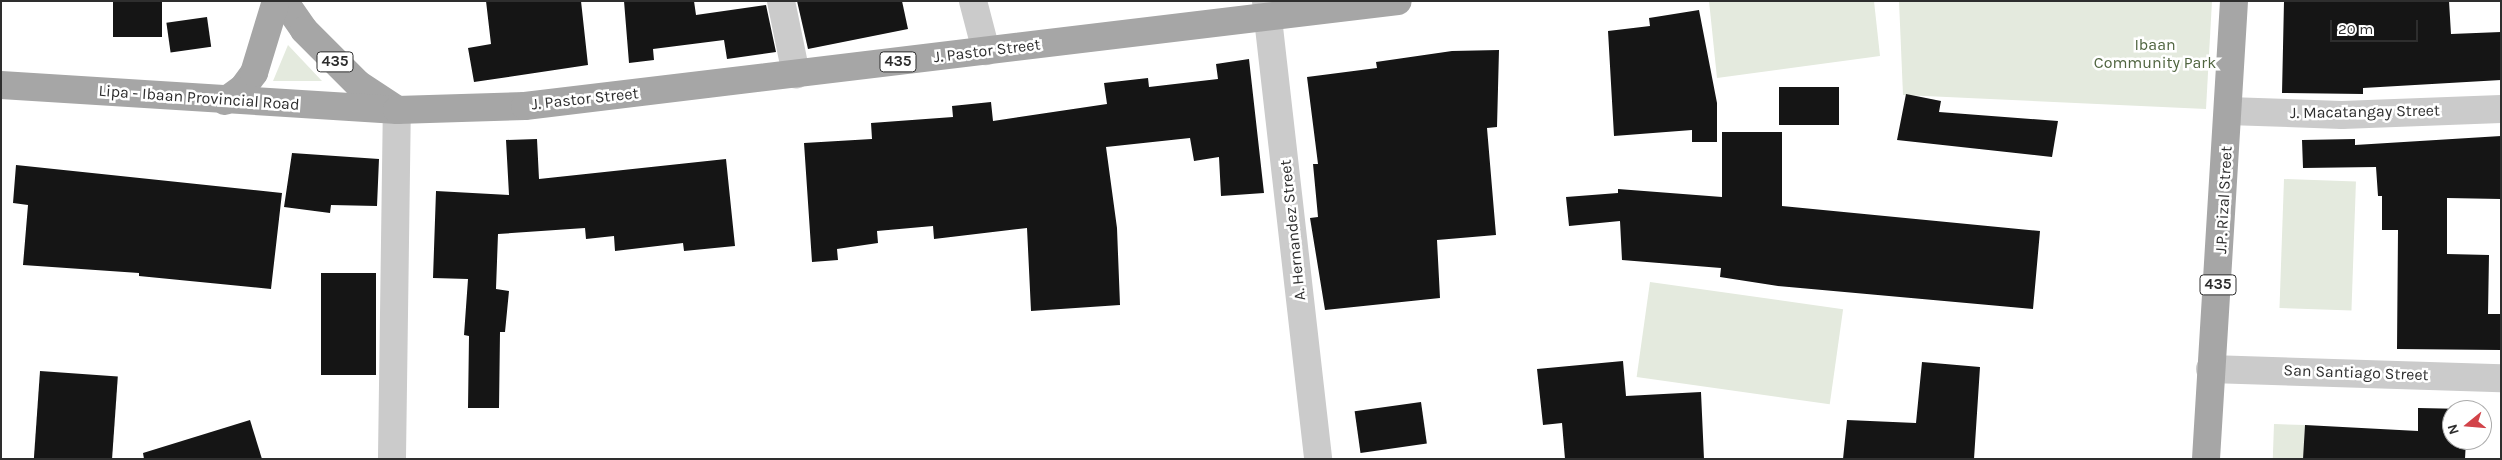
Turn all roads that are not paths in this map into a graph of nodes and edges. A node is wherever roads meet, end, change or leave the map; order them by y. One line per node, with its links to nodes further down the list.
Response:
1 (276, 1): 11 (main road)
2 (284, 1): 13 (main road, 435)
3 (781, 1): 9 (street)
4 (973, 1): 8 (street)
5 (1398, 1): 7 (main road, J. Pastor Street / 435)
6 (2234, 1): 14 (main road, J.P. Rizal Street / 435)
7 (1268, 9): 8 (main road, J. Pastor Street / 435); 18 (street, A. Hernandez Street)
8 (986, 51): 9 (main road, J. Pastor Street / 435)
9 (796, 74): 13 (main road, J. Pastor Street / 435)
10 (1, 85): 11 (main road, Lipa - Ibaan Provincial Road)
11 (225, 101): 13 (main road, Lipa - Ibaan Provincial Road)
12 (2501, 109): 14 (street, J. Macatangay Street)
13 (398, 110): 17 (street)
14 (2228, 111): 15 (main road, J.P. Rizal Street / 435)
15 (2210, 369): 16 (street, San Santiago Street); 19 (main road, J.P. Rizal Street / 435)
16 (2501, 378)
17 (392, 457)
18 (1318, 459)
19 (2206, 459)

